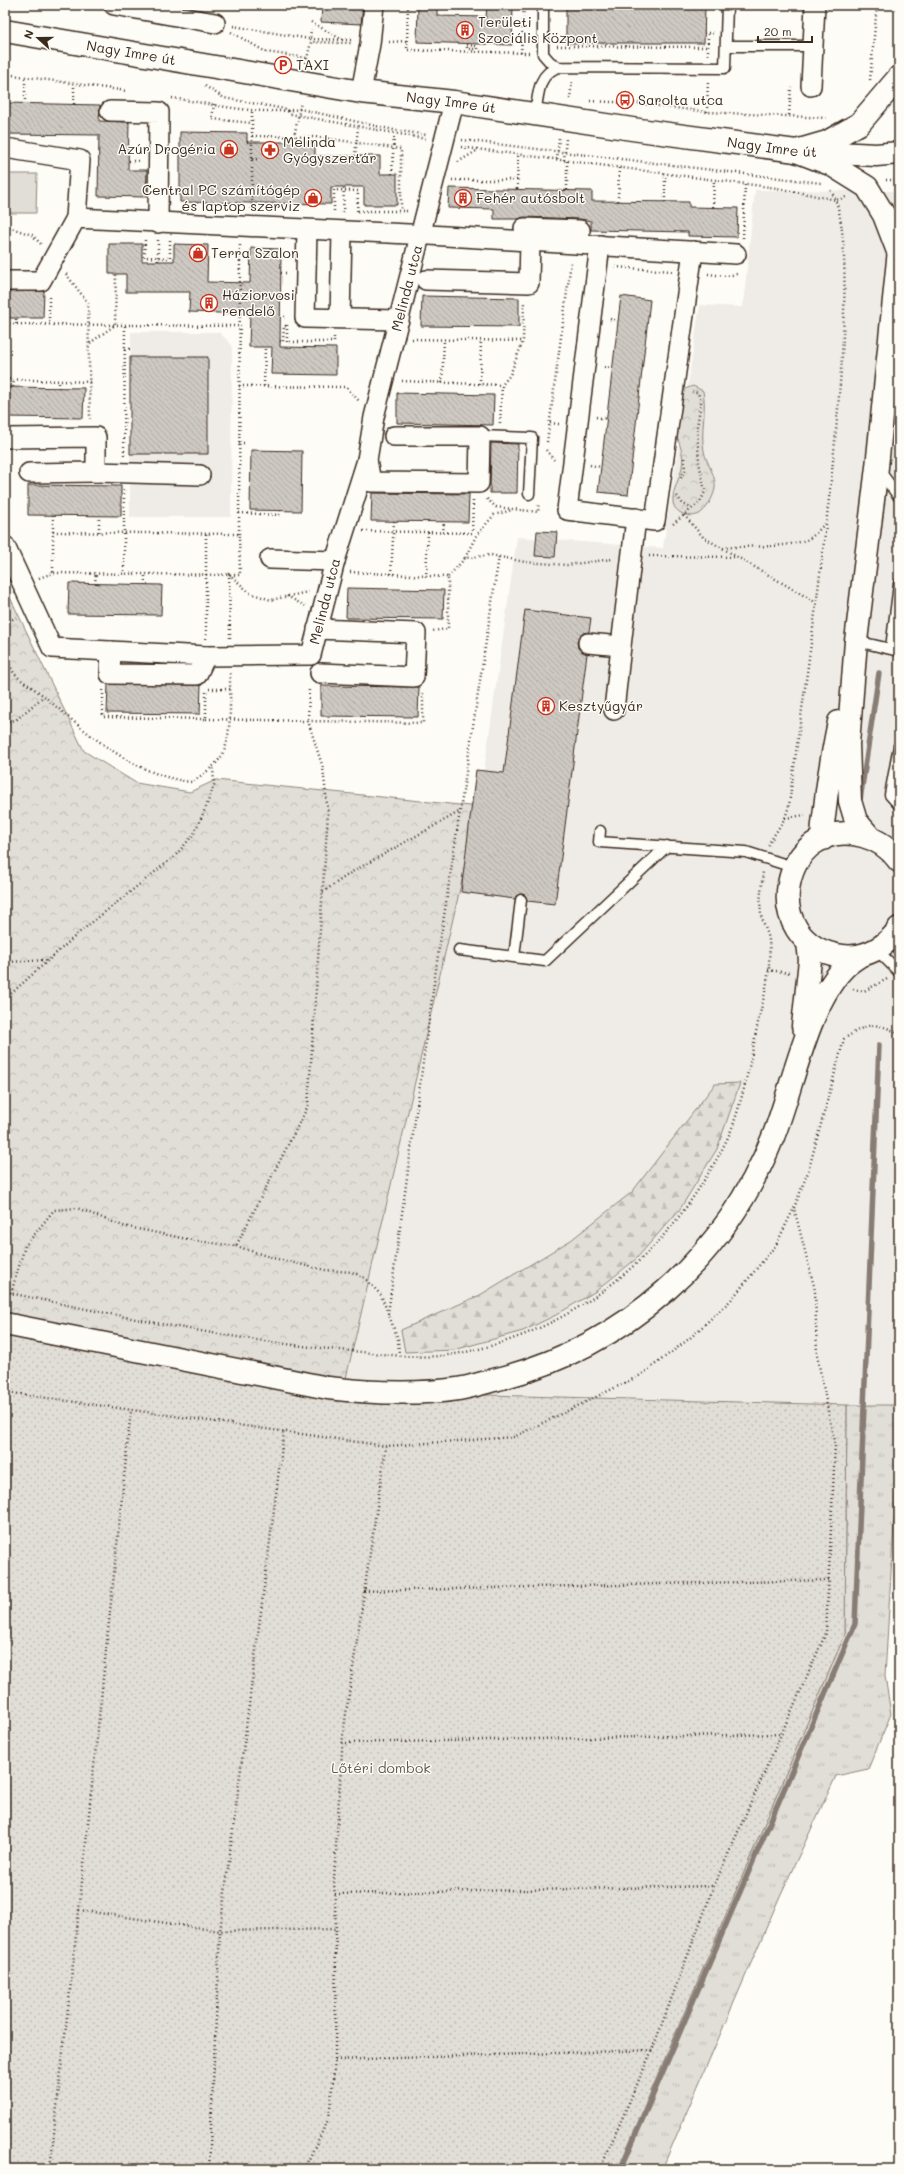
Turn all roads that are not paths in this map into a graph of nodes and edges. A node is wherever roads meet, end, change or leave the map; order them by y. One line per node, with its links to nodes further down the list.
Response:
1 (114, 5): 6 (street)
2 (374, 5): 13 (street)
3 (543, 5): 10 (lane)
4 (727, 5): 8 (lane)
5 (815, 5): 9 (street)
6 (215, 23)
7 (5, 31): 13 (main road, Nagy Imre út)
8 (726, 46): 9 (lane); 10 (lane)
9 (813, 46): 12 (street)
10 (558, 66): 16 (lane)
11 (899, 77): 18 (main road)
12 (811, 86)
13 (361, 92): 14 (main road, Nagy Imre út)
14 (454, 102): 16 (main road, Nagy Imre út); 24 (street, Melinda utca)
15 (110, 112): 21 (street)
16 (535, 114): 18 (main road, Nagy Imre út)
17 (5, 148): 20 (street)
18 (796, 151): 19 (main road, Nagy Imre út); 31 (main road)
19 (899, 153)
20 (76, 218): 21 (street, Melinda utca); 33 (street)
21 (158, 223): 22 (street, Melinda utca)
22 (308, 230): 23 (street, Melinda utca); 35 (street)
23 (342, 232): 24 (street, Melinda utca); 35 (street)
24 (421, 235): 25 (street); 36 (street, Melinda utca)
25 (493, 239): 26 (street); 27 (street)
26 (530, 241): 27 (street); 34 (street)
27 (576, 244): 28 (street)
28 (600, 245): 30 (street); 47 (street)
29 (899, 250): 31 (main road)
30 (693, 251): 32 (street); 47 (street)
31 (899, 254): 41 (main road)
32 (739, 255)
33 (5, 280)
34 (426, 280)
35 (340, 318): 36 (street)
36 (399, 320): 40 (street, Melinda utca)
37 (394, 436): 38 (street)
38 (480, 436): 40 (street); 45 (lane)
39 (5, 438): 42 (street)
40 (366, 460): 50 (street, Melinda utca)
41 (877, 467): 46 (lane); 53 (main road)
42 (96, 472): 43 (street); 44 (street)
43 (29, 473)
44 (200, 475)
45 (529, 494)
46 (899, 497)
47 (636, 518): 55 (street)
48 (5, 546): 52 (street, Melinda utca)
49 (270, 559): 50 (street)
50 (341, 567): 52 (street, Melinda utca)
51 (899, 584): 56 (lane)
52 (317, 629): 57 (street)
53 (856, 641): 56 (lane); 62 (main road); 63 (main road)
54 (588, 643): 55 (street)
55 (622, 646): 58 (street)
56 (895, 649)
57 (315, 679)
58 (614, 710)
59 (899, 746): 60 (lane)
60 (899, 805)
61 (600, 832): 64 (lane)
62 (870, 838): 63 (main road); 65 (main road)
63 (823, 839): 66 (main road)
64 (667, 846): 66 (lane); 72 (lane)
65 (899, 861)
66 (794, 867): 69 (main road)
67 (521, 900): 72 (lane)
68 (899, 928): 71 (main road)
69 (808, 942): 71 (main road); 74 (main road)
70 (459, 950): 72 (lane)
71 (869, 952): 73 (lane); 74 (main road)
72 (514, 957)
73 (899, 972)
74 (797, 1063): 75 (main road)
75 (5, 1324)

